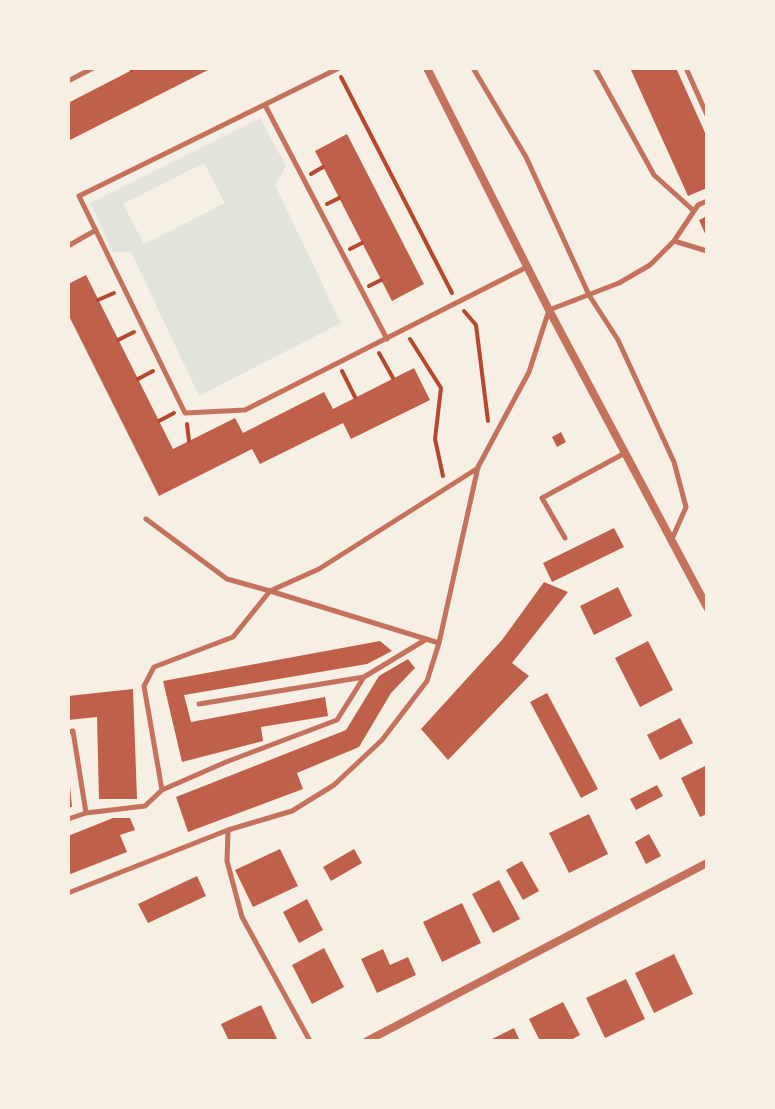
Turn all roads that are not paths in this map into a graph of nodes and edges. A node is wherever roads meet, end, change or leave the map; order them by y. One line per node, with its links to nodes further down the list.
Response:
1 (93, 68): 7 (lane)
2 (338, 68): 8 (lane)
3 (427, 68): 16 (street)
4 (473, 68): 17 (lane)
5 (595, 68): 11 (lane)
6 (686, 68): 9 (lane)
7 (68, 81)
8 (265, 105): 12 (lane); 19 (lane)
9 (707, 115)
10 (707, 201): 11 (lane)
11 (694, 211): 13 (lane)
12 (96, 230): 14 (lane); 19 (lane)
13 (674, 241): 15 (lane); 17 (lane)
14 (68, 246)
15 (707, 251)
16 (528, 267): 18 (street); 19 (lane)
17 (589, 295): 18 (lane); 24 (lane)
18 (549, 310): 20 (street); 21 (lane)
19 (387, 339)
20 (625, 453): 23 (lane); 24 (street)
21 (478, 467): 25 (lane); 28 (lane)
22 (146, 519): 25 (lane)
23 (565, 538)
24 (671, 540): 26 (street)
25 (270, 591): 27 (lane); 32 (lane)
26 (707, 607)
27 (426, 639): 28 (lane); 29 (lane)
28 (439, 643): 35 (lane)
29 (364, 677): 30 (lane); 32 (lane)
30 (199, 704)
31 (68, 732): 33 (lane)
32 (162, 790): 33 (lane)
33 (86, 813): 34 (lane)
34 (68, 819)
35 (228, 830): 37 (lane); 38 (lane)
36 (707, 863): 39 (street)
37 (68, 893)
38 (310, 1041)
39 (367, 1041)

